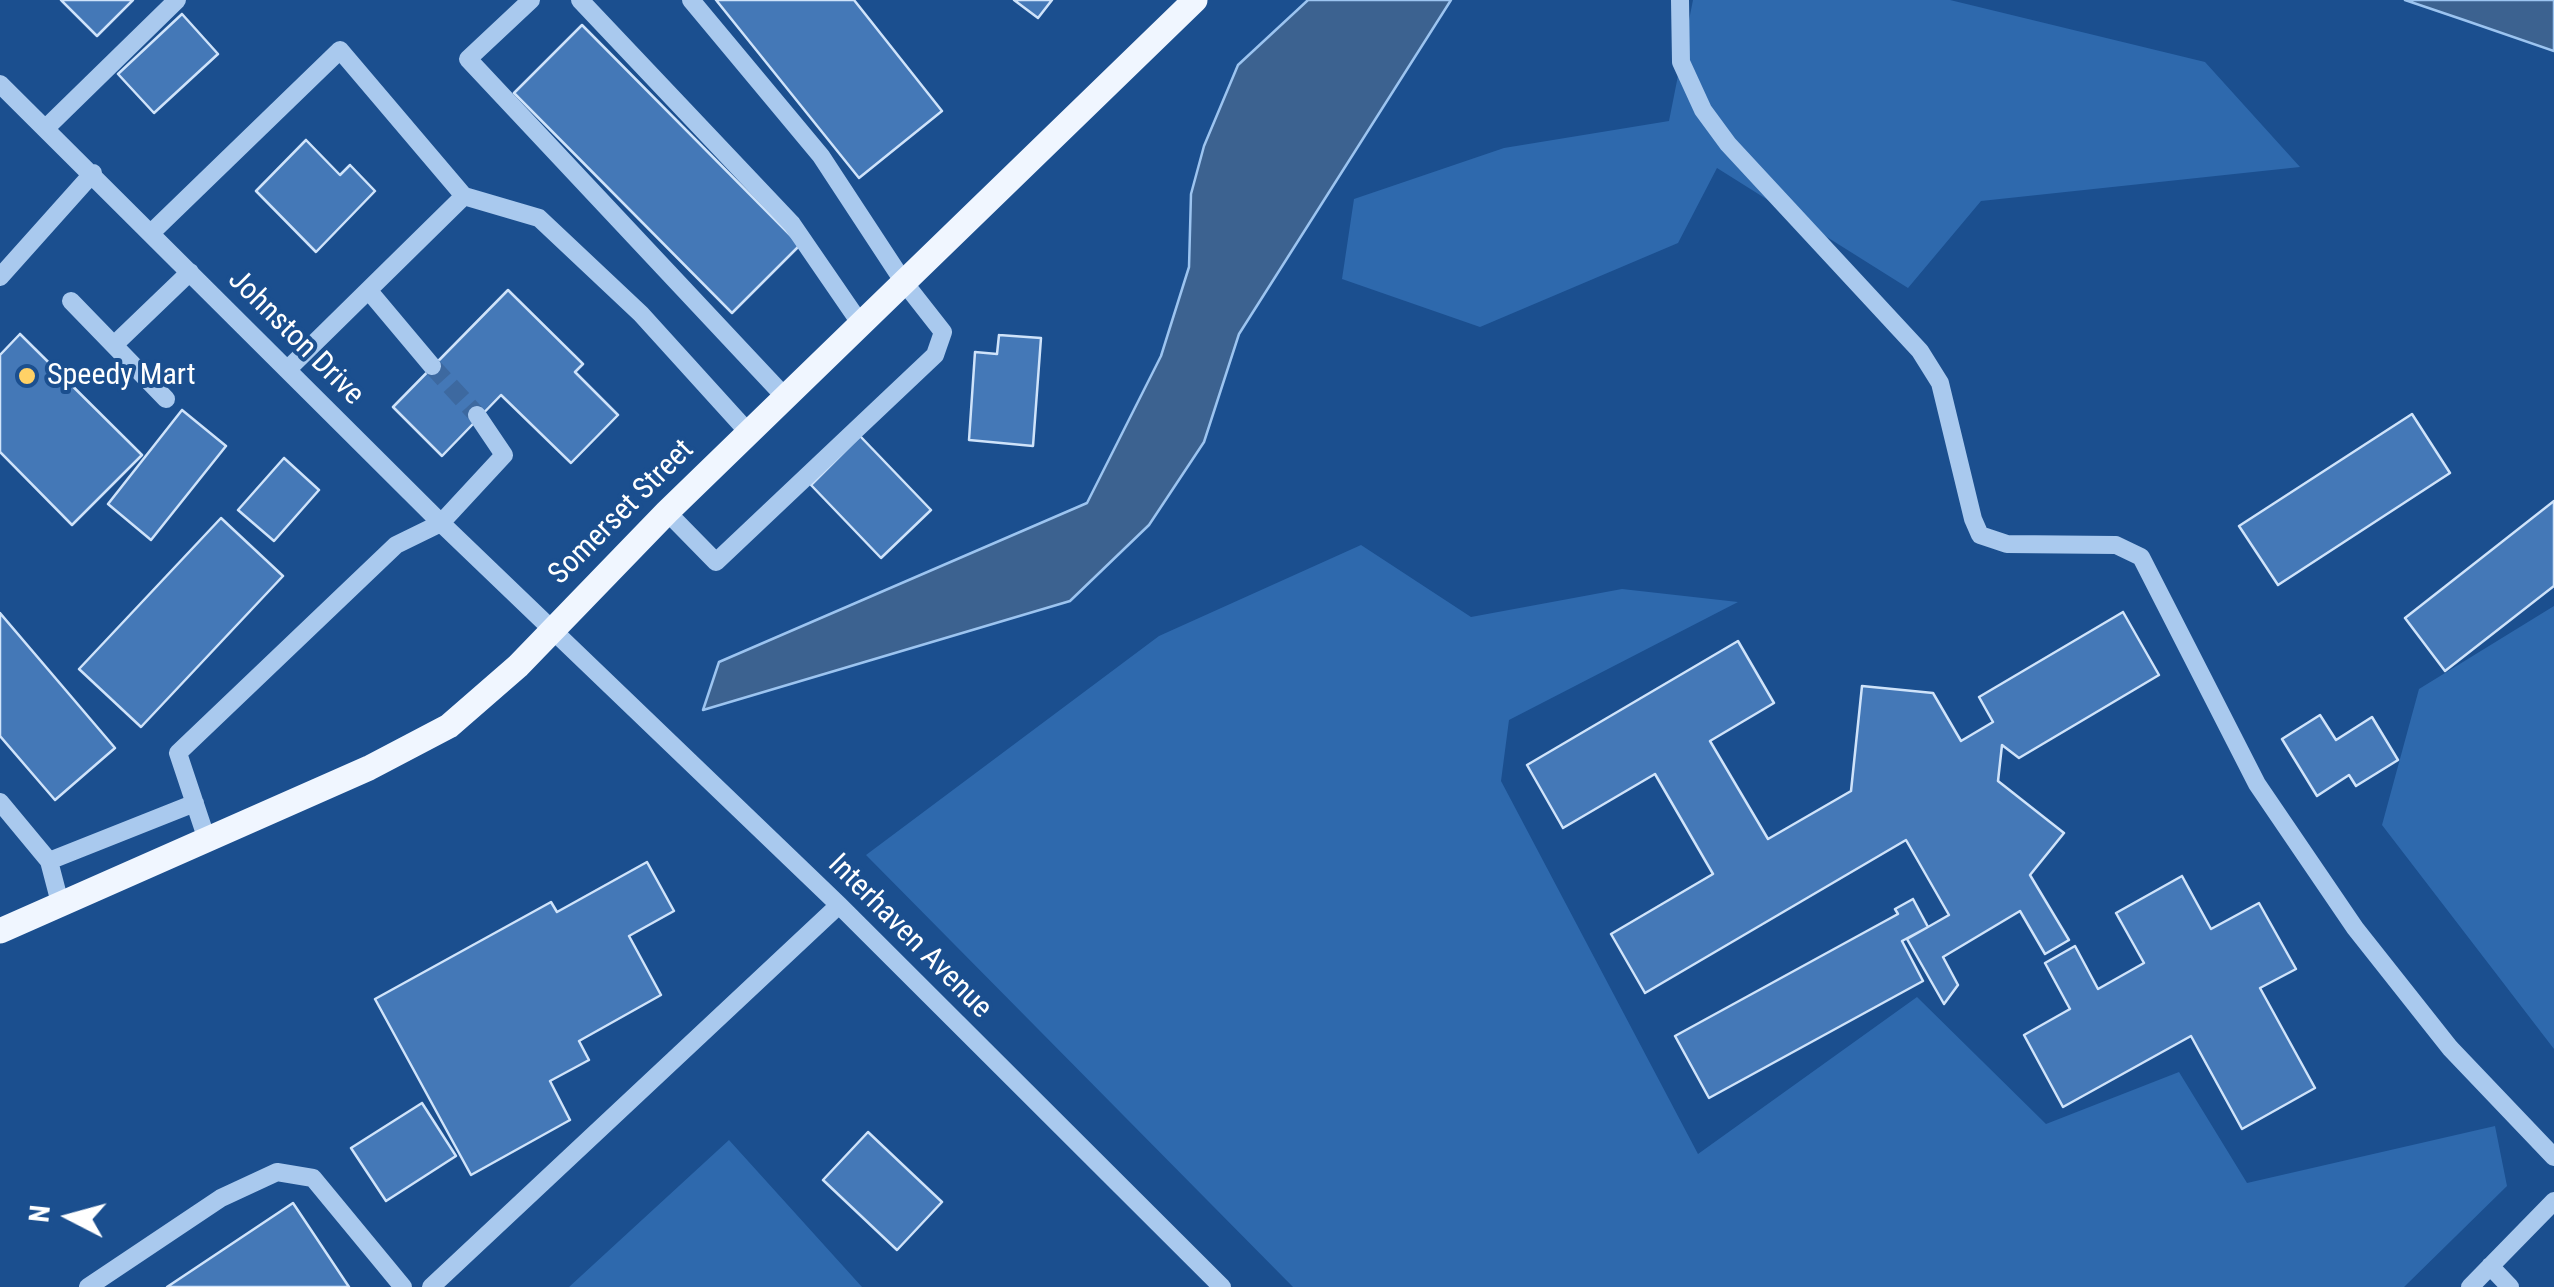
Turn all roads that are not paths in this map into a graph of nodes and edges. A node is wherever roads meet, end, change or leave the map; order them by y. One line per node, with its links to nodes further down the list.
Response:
1 (177, 0): 8 (street)
2 (530, 0): 21 (street)
3 (580, 0): 17 (street)
4 (691, 0): 14 (street)
5 (1680, 0): 35 (street)
6 (1191, 1): 14 (main road, Somerset Street)
7 (0, 84): 8 (street, Johnston Drive)
8 (46, 128): 9 (street, Johnston Drive)
9 (93, 173): 11 (street, Johnston Drive); 13 (street)
10 (464, 196): 11 (street); 15 (street); 24 (street)
11 (151, 233): 12 (street, Johnston Drive)
12 (190, 272): 18 (street); 20 (street, Johnston Drive)
13 (0, 277)
14 (902, 282): 17 (main road, Somerset Street); 25 (street)
15 (369, 291): 19 (street); 20 (street)
16 (70, 301): 18 (street)
17 (860, 323): 21 (main road, Somerset Street)
18 (114, 345): 22 (street)
19 (432, 366)
20 (288, 369): 26 (street, Johnston Drive)
21 (785, 397): 24 (main road, Somerset Street)
22 (166, 399)
23 (477, 414): 26 (street)
24 (748, 432): 25 (main road, Somerset Street)
25 (666, 512): 27 (main road, Somerset Street)
26 (441, 523): 27 (street, Johnston Drive); 29 (street)
27 (552, 630): 30 (main road, Somerset Street); 33 (street, Interhaven Avenue)
28 (0, 802): 31 (street)
29 (195, 803): 30 (street); 31 (street)
30 (207, 840): 32 (main road, Somerset Street)
31 (49, 861): 32 (street)
32 (60, 903): 34 (main road, Somerset Street)
33 (839, 905): 40 (street); 41 (street, Interhaven Avenue)
34 (0, 931)
35 (2554, 1157)
36 (2554, 1201): 37 (street)
37 (2490, 1266): 42 (street); 43 (street)
38 (88, 1287): 39 (street)
39 (403, 1287)
40 (431, 1287)
41 (1222, 1287)
42 (2470, 1287)
43 (2510, 1287)

